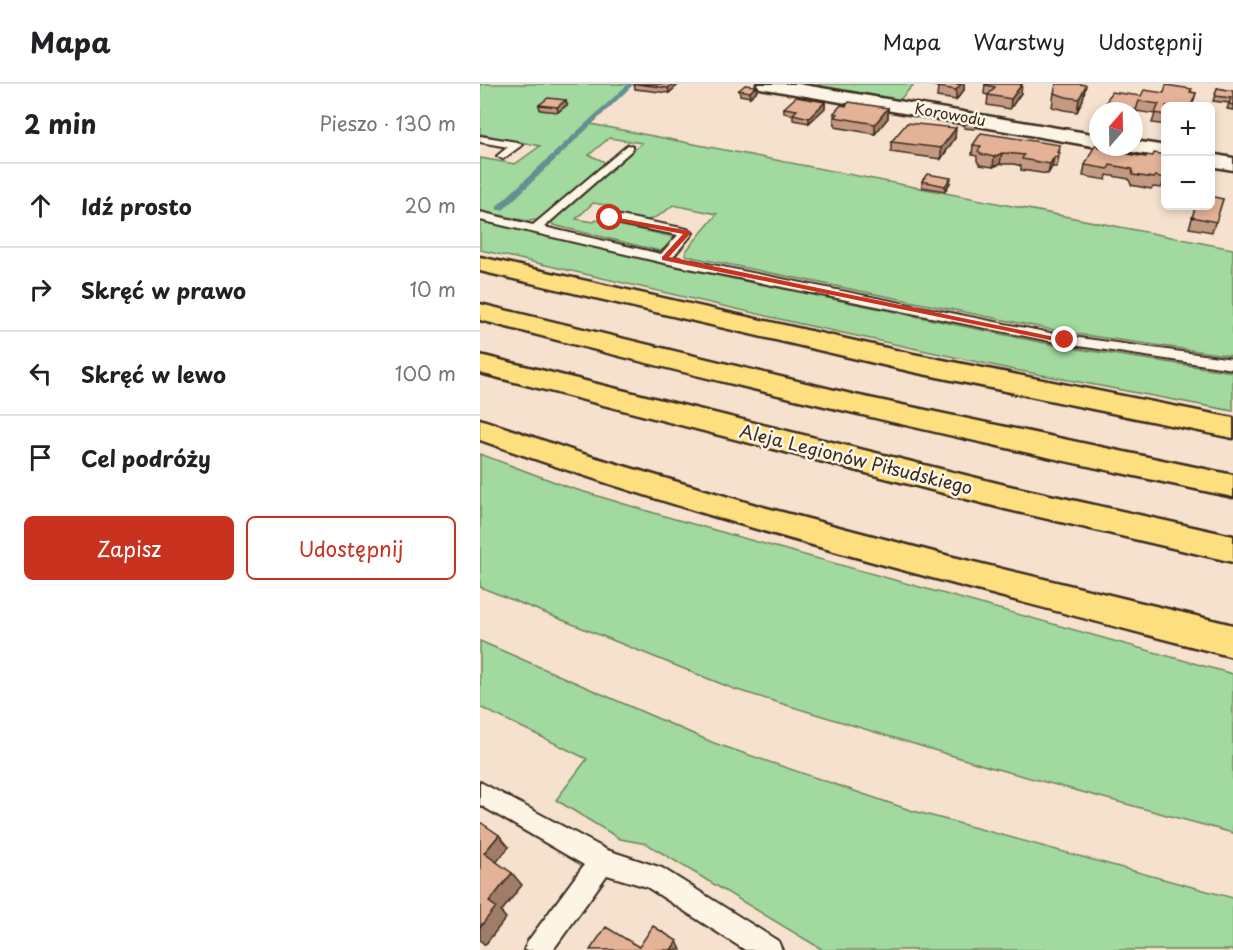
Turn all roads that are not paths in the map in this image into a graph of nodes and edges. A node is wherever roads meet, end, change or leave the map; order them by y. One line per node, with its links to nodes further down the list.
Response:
1 (766, 84): 3 (street, Korowodu)
2 (480, 139): 7 (lane)
3 (1089, 139)
4 (628, 148): 12 (lane)
5 (1143, 148): 6 (street)
6 (1161, 151)
7 (503, 156)
8 (1215, 161): 9 (street)
9 (1233, 164)
10 (480, 216): 12 (lane)
11 (610, 218): 13 (lane)
12 (536, 228): 13 (lane)
13 (664, 259): 17 (lane)
14 (480, 264): 18 (highway)
15 (480, 312): 20 (highway)
16 (480, 364): 21 (highway, Aleja Legionów Piłsudskiego)
17 (1233, 364)
18 (1233, 428)
19 (480, 429): 22 (highway)
20 (1233, 486)
21 (1233, 549)
22 (1233, 641)
23 (480, 793): 24 (lane)
24 (602, 861): 25 (lane); 26 (lane)
25 (537, 950)
26 (769, 950)

